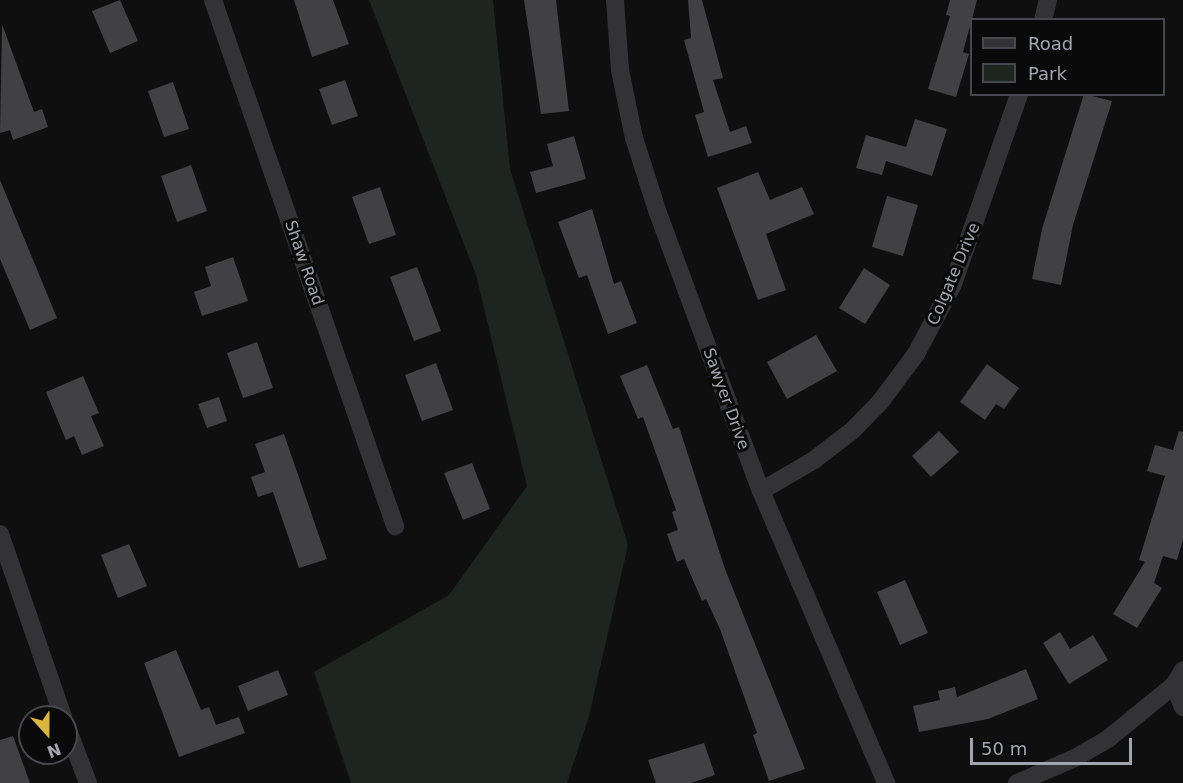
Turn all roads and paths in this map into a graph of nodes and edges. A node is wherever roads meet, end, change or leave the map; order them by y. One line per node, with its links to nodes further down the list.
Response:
1 (213, 0): 7 (street, Shaw Road)
2 (615, 0): 6 (street, Sawyer Drive)
3 (1048, 0): 4 (street)
4 (1044, 18)
5 (1018, 96): 6 (street, Colgate Drive)
6 (760, 491): 14 (street, Sawyer Drive)
7 (396, 526)
8 (0, 534): 10 (street)
9 (1179, 678): 11 (street); 15 (street)
10 (59, 705)
11 (1183, 707)
12 (78, 757): 13 (street)
13 (88, 783)
14 (886, 783)
15 (1017, 783)

